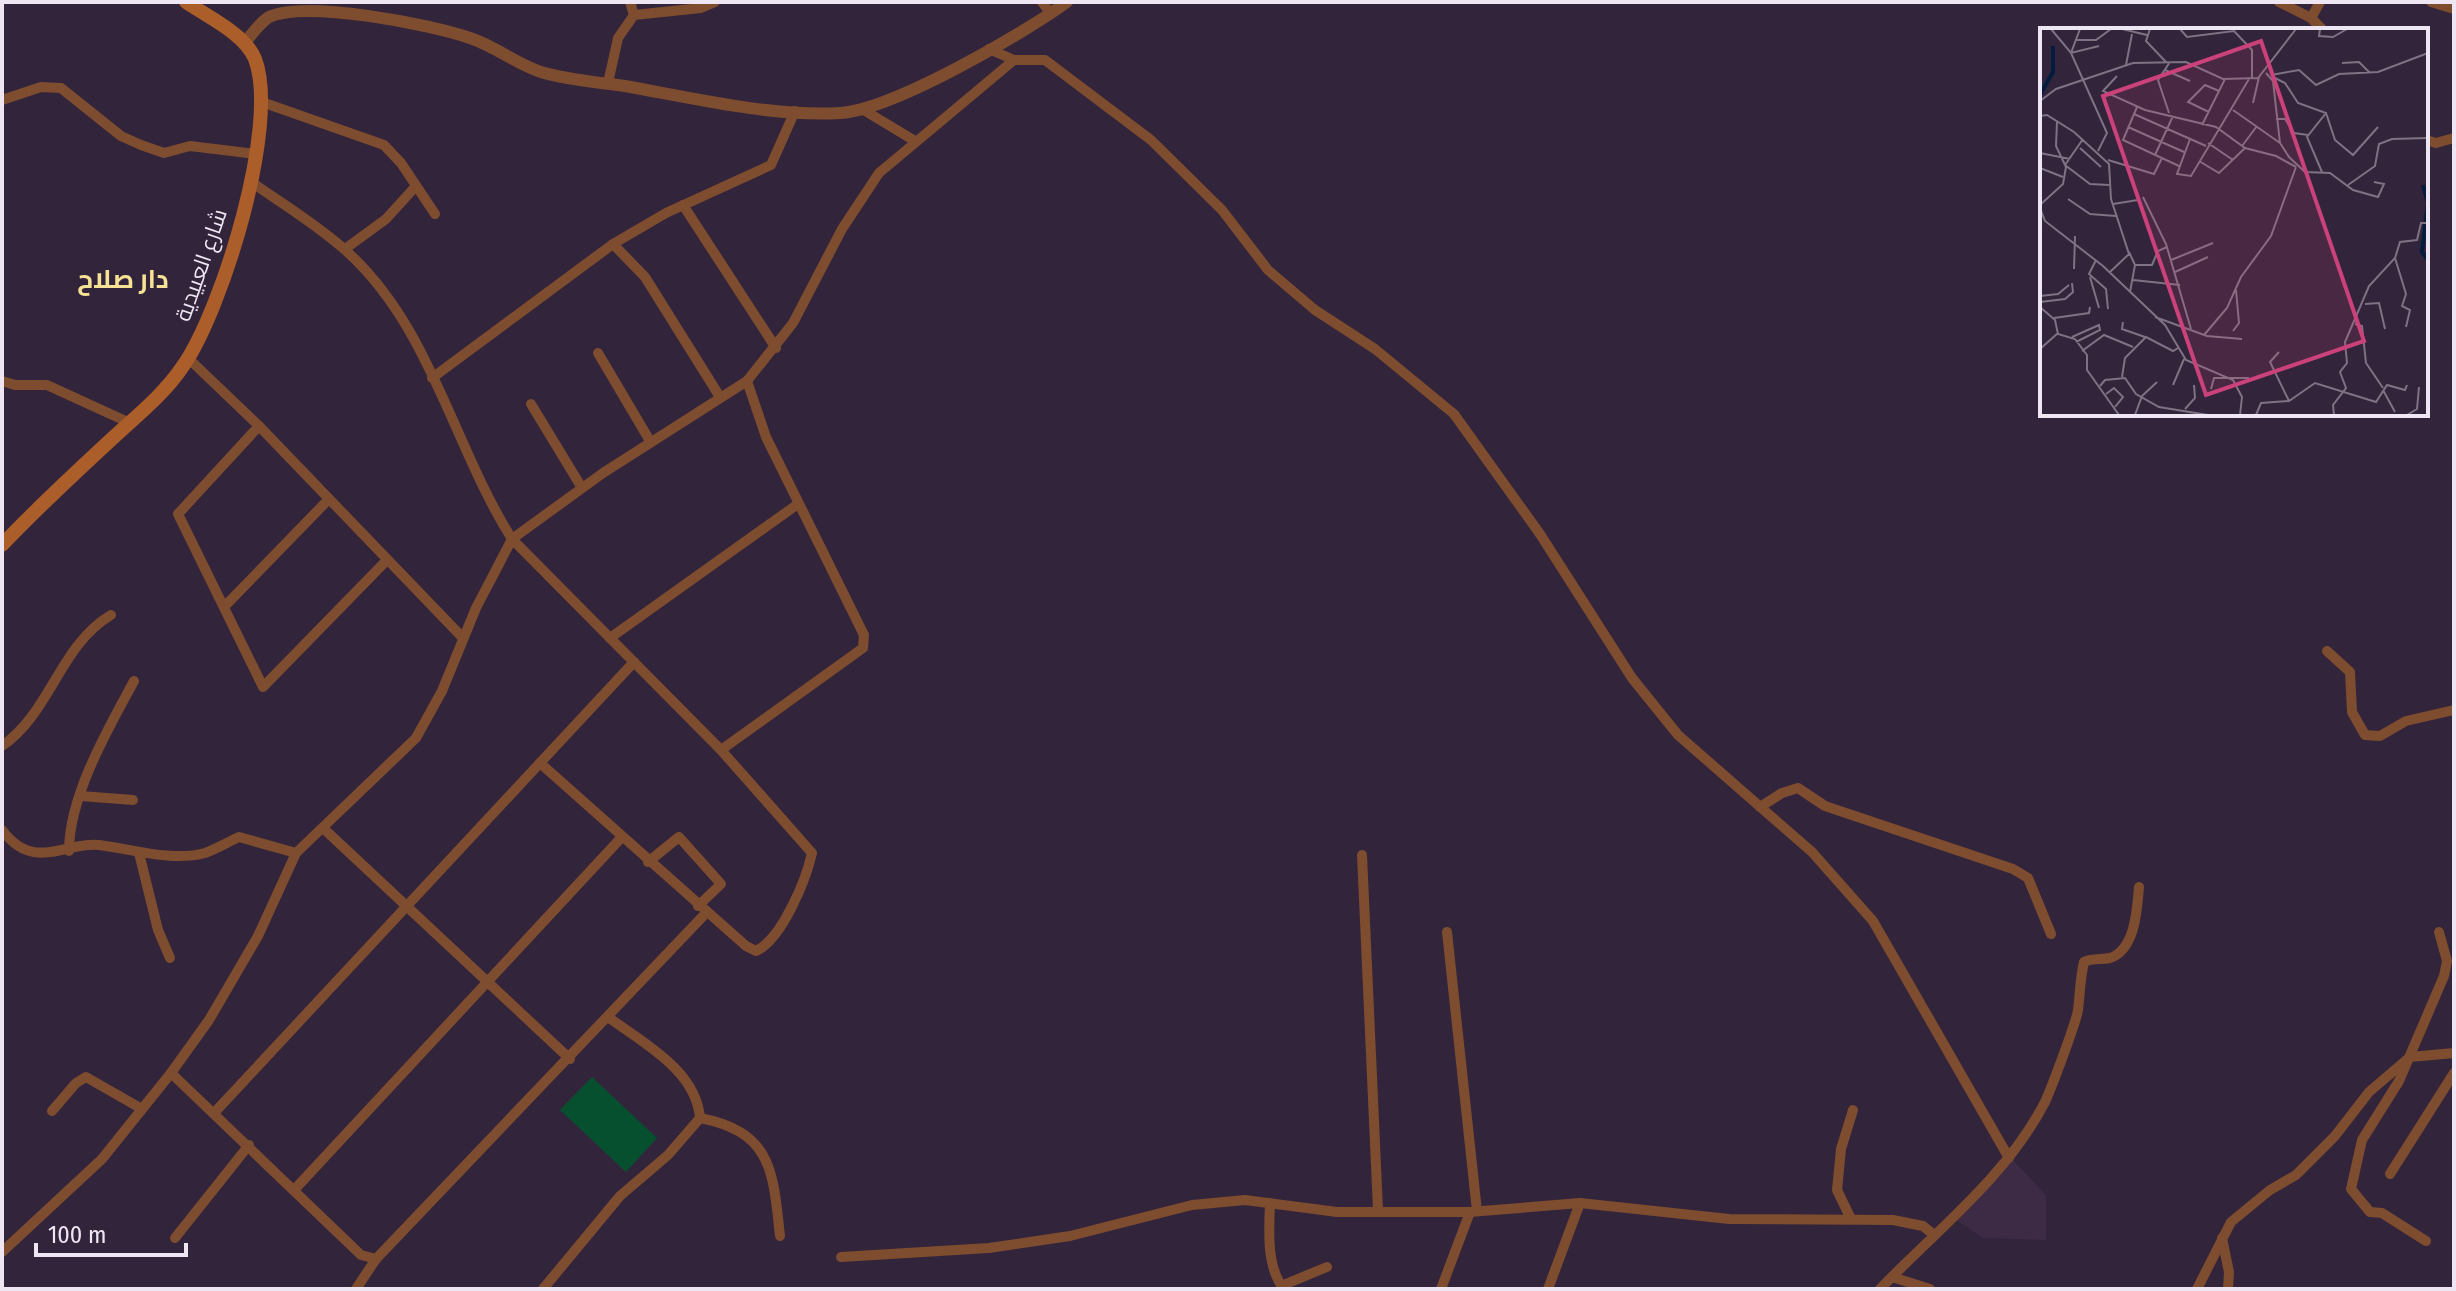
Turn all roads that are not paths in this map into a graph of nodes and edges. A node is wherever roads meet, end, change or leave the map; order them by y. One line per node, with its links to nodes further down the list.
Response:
1 (186, 2): 17 (main road)
2 (274, 2): 14 (street)
3 (630, 2): 13 (street)
4 (715, 2): 13 (street)
5 (1042, 2): 12 (street)
6 (1067, 2): 12 (street)
7 (2279, 2): 15 (street)
8 (2320, 2): 15 (street)
9 (2431, 2): 11 (street)
10 (293, 6): 14 (street); 20 (street)
11 (2454, 9)
12 (1051, 14): 18 (street)
13 (634, 15): 20 (street)
14 (268, 17): 17 (street)
15 (2311, 18): 16 (street)
16 (2321, 28)
17 (244, 43): 22 (main road, شارع العبيدية)
18 (989, 49): 19 (street); 23 (street)
19 (1014, 60): 26 (street); 65 (street)
20 (608, 83): 24 (street)
21 (2, 100): 28 (street)
22 (259, 101): 28 (main road, شارع العبيدية); 30 (street)
23 (862, 109): 24 (street); 26 (street)
24 (795, 111): 31 (street)
25 (2454, 138): 27 (street)
26 (915, 141): 35 (street)
27 (2428, 141)
28 (256, 154): 29 (main road, شارع العبيدية)
29 (250, 181): 34 (street); 37 (main road, شارع العبيدية)
30 (416, 186): 32 (street); 34 (street)
31 (683, 205): 33 (street); 35 (street)
32 (435, 214)
33 (613, 244): 38 (street); 41 (street)
34 (345, 249): 38 (street)
35 (776, 348): 40 (street)
36 (598, 353): 45 (street)
37 (188, 358): 43 (main road, شارع العبيدية); 44 (street)
38 (432, 378): 49 (street)
39 (2, 381): 43 (street)
40 (747, 381): 41 (street); 48 (street)
41 (720, 397): 45 (street)
42 (531, 404): 46 (street)
43 (130, 423): 50 (main road, شارع العبيدية)
44 (259, 426): 47 (street); 52 (street)
45 (650, 441): 46 (street)
46 (582, 488): 49 (street)
47 (328, 500): 51 (street); 52 (street)
48 (798, 504): 55 (street); 61 (street)
49 (512, 539): 54 (street); 55 (street)
50 (2, 545)
51 (387, 560): 52 (street); 54 (street)
52 (224, 607)
53 (111, 615): 60 (street)
54 (463, 638): 66 (street)
55 (610, 638): 57 (street)
56 (2327, 651): 59 (street)
57 (634, 662): 61 (street); 62 (street)
58 (134, 681): 63 (street)
59 (2454, 710)
60 (2, 746)
61 (721, 750): 76 (street)
62 (540, 763): 68 (street); 75 (street)
63 (81, 796): 64 (street); 69 (street)
64 (133, 800)
65 (1760, 807): 79 (street); 94 (street)
66 (323, 828): 71 (street); 75 (street)
67 (2, 830): 69 (street)
68 (621, 838): 73 (street); 81 (street)
69 (69, 851): 70 (street)
70 (139, 853): 71 (street); 80 (street)
71 (296, 853): 86 (street)
72 (1362, 855): 99 (street)
73 (648, 862): 76 (street); 76 (street)
74 (2139, 887): 94 (street)
75 (406, 907): 81 (street); 91 (street)
76 (702, 909): 82 (street)
77 (1447, 932): 100 (street)
78 (2439, 932): 84 (street)
79 (2051, 934)
80 (170, 958)
81 (490, 980): 85 (street); 96 (street)
82 (608, 1017): 85 (street); 92 (street)
83 (2454, 1053): 84 (street)
84 (2410, 1057): 105 (street); 106 (street)
85 (570, 1059): 109 (street)
86 (171, 1073): 88 (street); 91 (street)
87 (2454, 1073): 95 (street)
88 (142, 1109): 90 (street); 107 (street)
89 (1853, 1110): 101 (street)
90 (52, 1111)
91 (215, 1112): 93 (street)
92 (700, 1118): 103 (street); 114 (street)
93 (249, 1145): 96 (street); 104 (street)
94 (2009, 1158): 102 (street)
95 (2390, 1174)
96 (295, 1189): 109 (street)
97 (1270, 1203): 99 (street); 108 (street); 112 (street)
98 (1580, 1203): 100 (street); 101 (street); 116 (street)
99 (1378, 1210): 100 (street)
100 (1474, 1211): 115 (street)
101 (1851, 1219): 102 (street)
102 (1933, 1234): 111 (street)
103 (780, 1236)
104 (175, 1238)
105 (2222, 1238): 119 (street); 120 (street)
106 (2426, 1241)
107 (2, 1252)
108 (841, 1257)
109 (376, 1259): 113 (street)
110 (1327, 1267): 112 (street)
111 (1892, 1277): 117 (street); 118 (street)
112 (1283, 1287)
113 (356, 1289)
114 (543, 1289)
115 (1441, 1289)
116 (1548, 1289)
117 (1880, 1289)
118 (1930, 1289)
119 (2197, 1289)
120 (2228, 1289)

